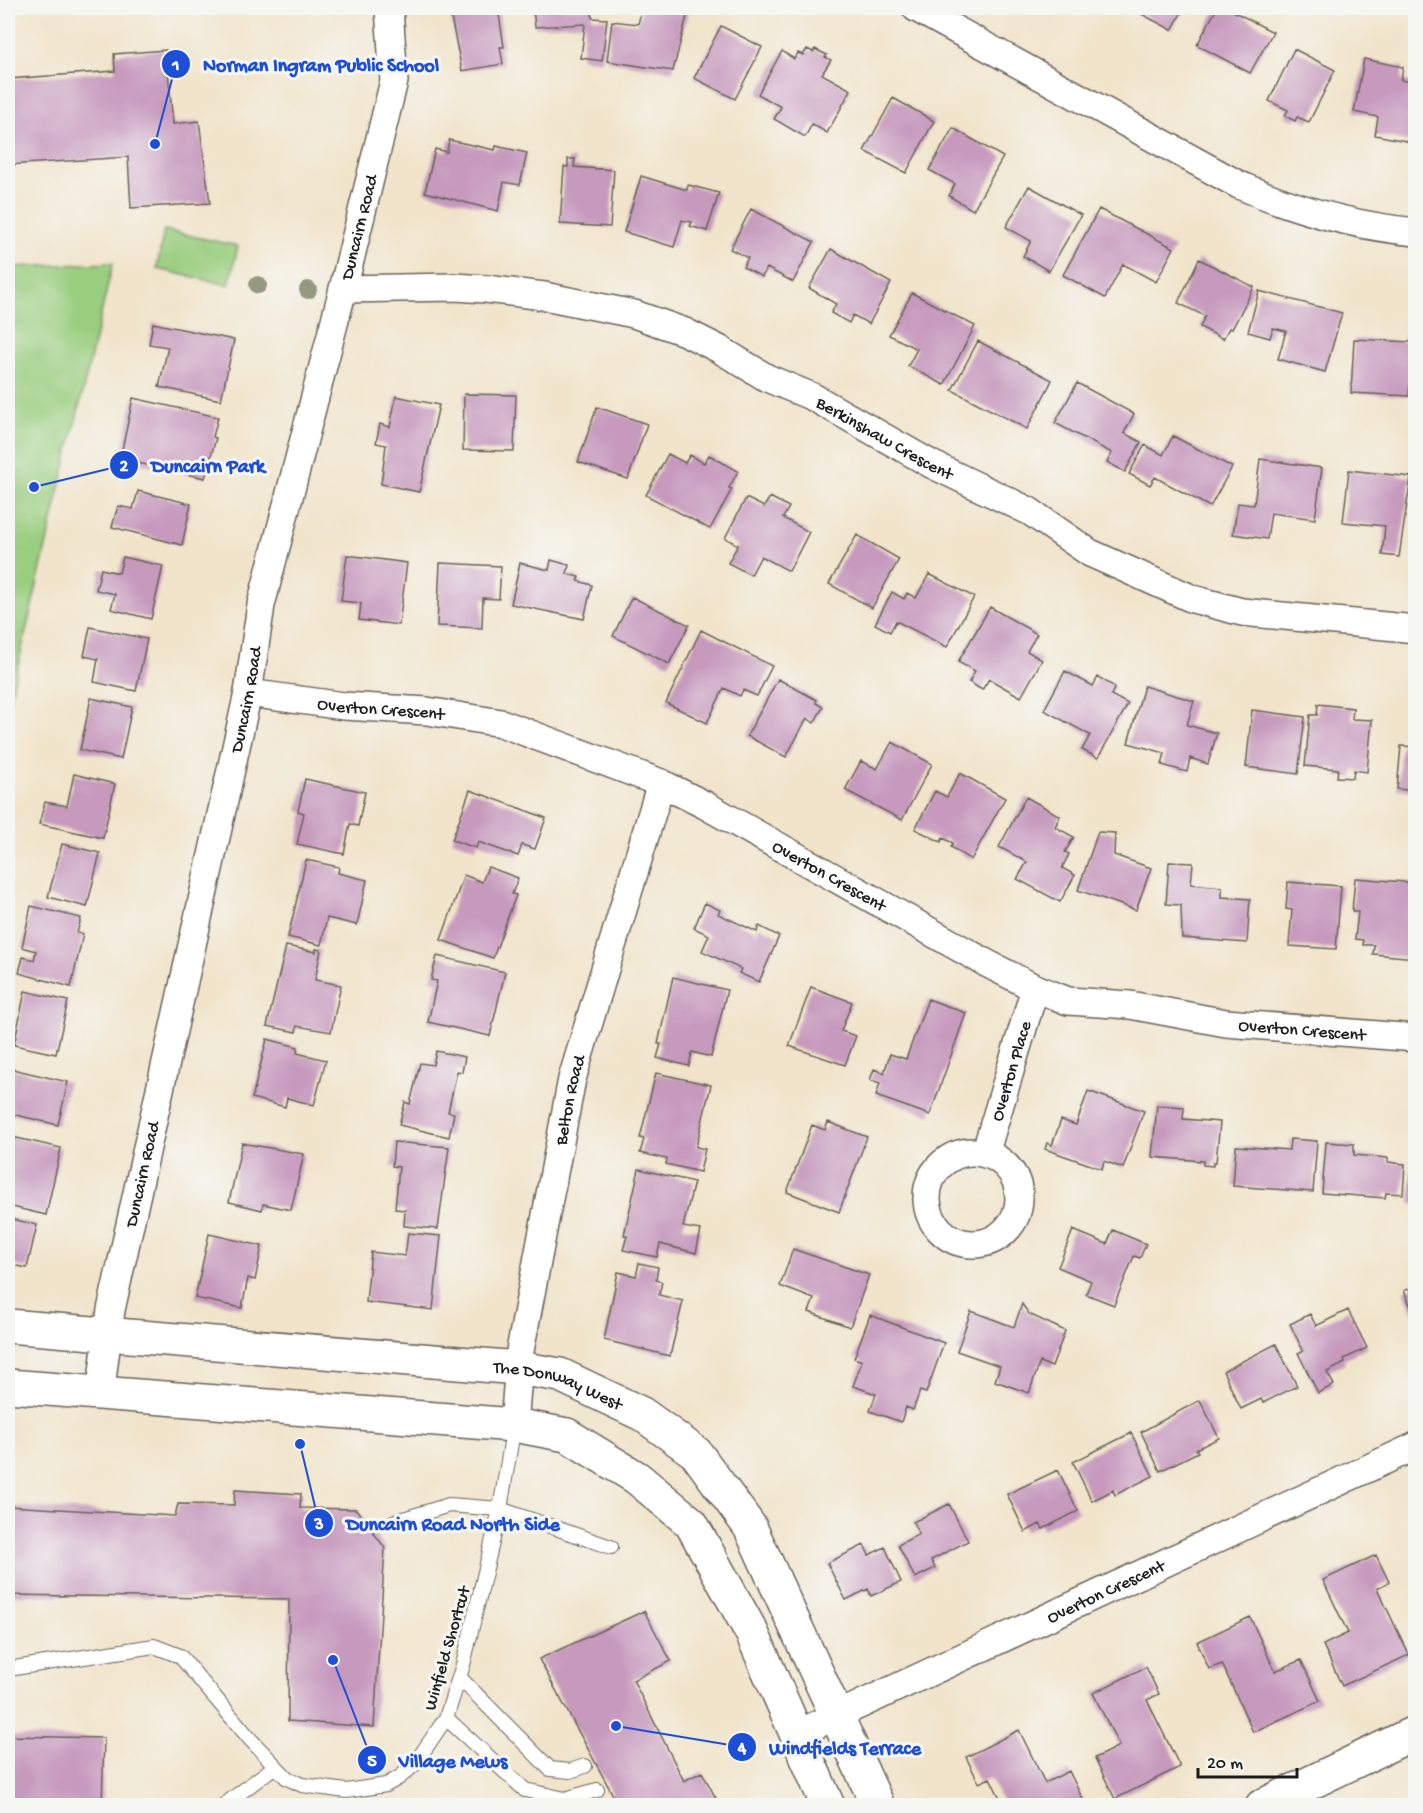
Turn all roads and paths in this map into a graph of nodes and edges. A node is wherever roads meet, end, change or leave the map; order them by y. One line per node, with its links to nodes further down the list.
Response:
1 (389, 8): 4 (street, Duncairn Road)
2 (916, 8): 3 (street)
3 (1416, 232)
4 (344, 289): 5 (street, Berkinshaw Crescent); 6 (street, Duncairn Road)
5 (1416, 629)
6 (248, 693): 7 (street, Overton Crescent); 12 (street, Duncairn Road)
7 (661, 783): 8 (street, Overton Crescent); 13 (street, Belton Road)
8 (1035, 988): 9 (street, Overton Crescent); 10 (street, Overton Place)
9 (1416, 1038)
10 (985, 1154)
11 (8, 1326): 12 (street, The Donway West)
12 (107, 1332): 13 (street, The Donway West); 15 (street, Duncairn Road)
13 (518, 1368): 16 (street, Belton Road); 23 (street, The Donway West)
14 (8, 1386): 15 (street)
15 (100, 1395): 16 (street)
16 (514, 1425): 18 (lane, Winfield Shortcut); 26 (street)
17 (1416, 1446): 23 (street, Overton Crescent)
18 (501, 1509): 19 (lane); 20 (lane); 22 (lane, Winfield Shortcut)
19 (394, 1522)
20 (611, 1547)
21 (8, 1669): 28 (lane, Winfield Shortcut)
22 (459, 1677): 24 (lane, Winfield Shortcut); 27 (lane)
23 (835, 1716): 26 (street, Overton Crescent); 32 (street, The Donway West)
24 (446, 1718): 28 (lane, Winfield Shortcut); 29 (lane)
25 (1416, 1732): 33 (street)
26 (797, 1734): 31 (street)
27 (585, 1766)
28 (274, 1767): 30 (lane)
29 (597, 1790)
30 (223, 1806)
31 (828, 1806)
32 (878, 1806)
33 (1262, 1806)

